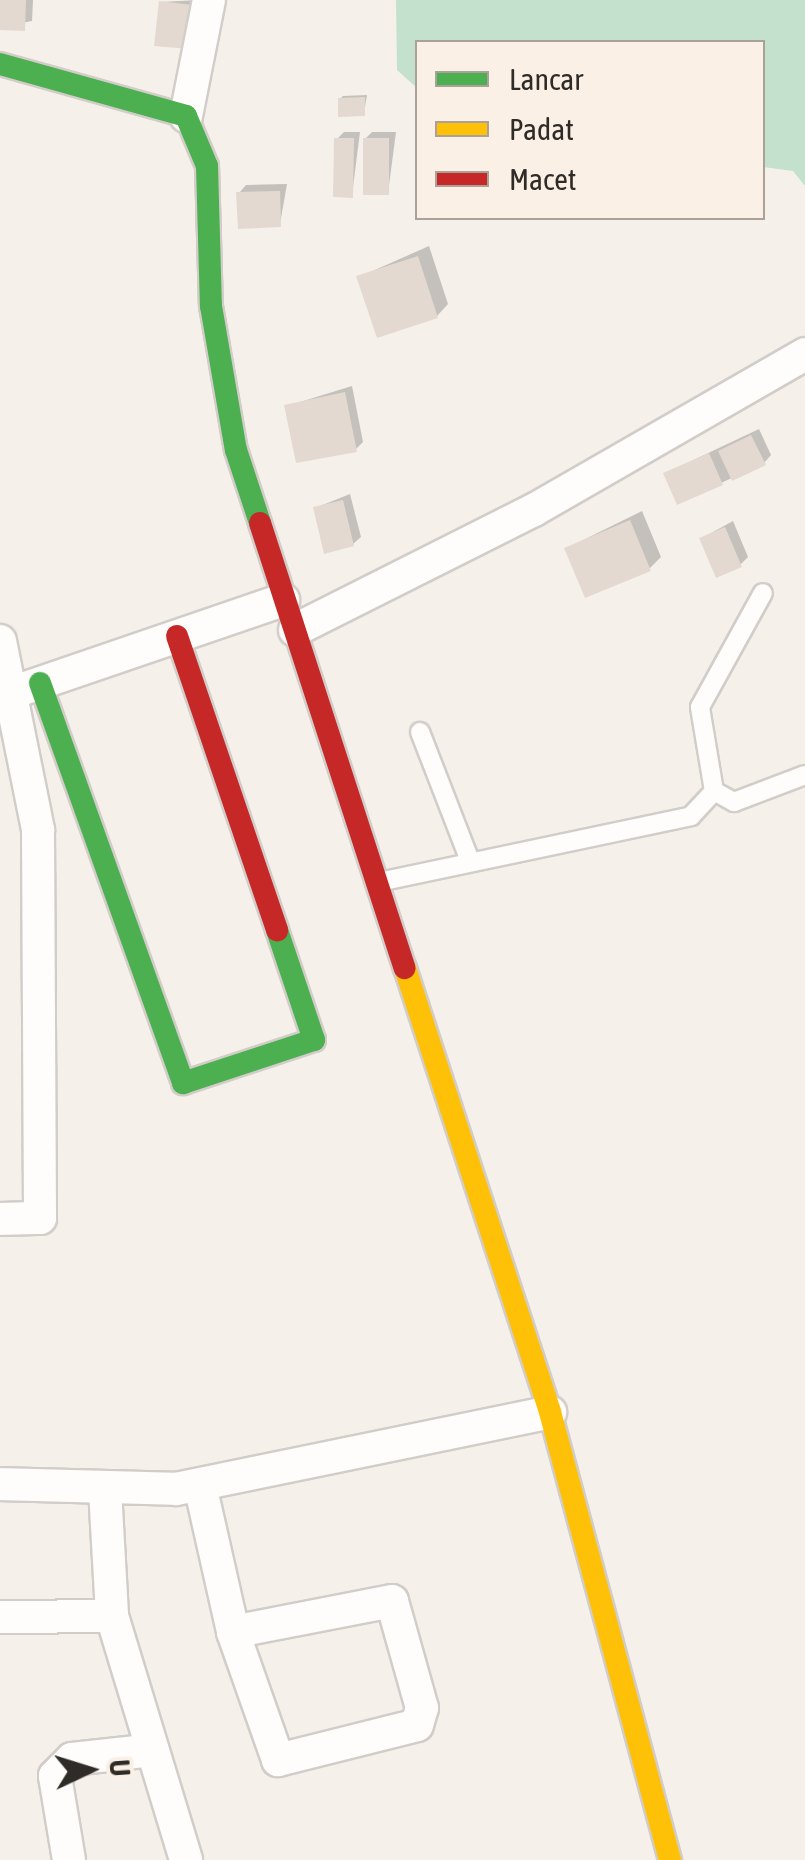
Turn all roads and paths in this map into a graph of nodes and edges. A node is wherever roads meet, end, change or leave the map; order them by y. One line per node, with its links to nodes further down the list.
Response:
1 (209, 0): 3 (street)
2 (0, 64): 3 (street)
3 (186, 116): 6 (street)
4 (805, 354): 6 (street)
5 (764, 593): 12 (lane)
6 (289, 615): 7 (street); 14 (street)
7 (178, 636): 9 (street); 9 (street)
8 (0, 641): 9 (street)
9 (18, 690): 15 (street)
10 (420, 732): 13 (lane)
11 (805, 775): 12 (lane)
12 (714, 792): 13 (lane)
13 (470, 861): 14 (lane)
14 (379, 882): 16 (street)
15 (0, 1219)
16 (550, 1412): 18 (street); 26 (street)
17 (0, 1484): 19 (street)
18 (200, 1485): 19 (street); 22 (street)
19 (105, 1489): 20 (street)
20 (112, 1616): 21 (street); 23 (street)
21 (0, 1617)
22 (232, 1632): 22 (street)
23 (153, 1750): 24 (street); 25 (street)
24 (70, 1860)
25 (186, 1860)
26 (670, 1860)

